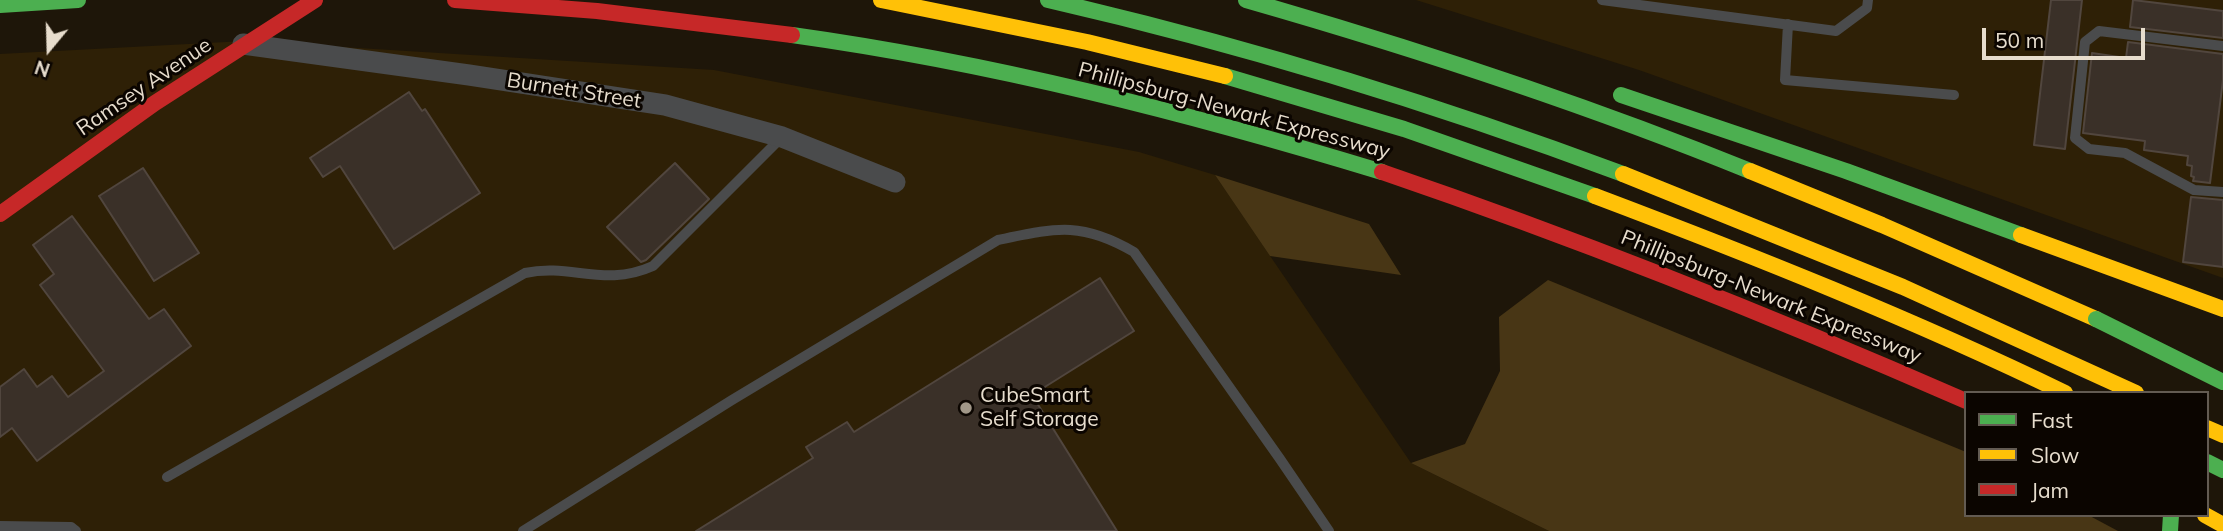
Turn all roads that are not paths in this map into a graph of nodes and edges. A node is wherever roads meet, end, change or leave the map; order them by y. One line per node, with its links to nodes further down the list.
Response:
1 (78, 0): 9 (main road)
2 (315, 0): 11 (main road, Ramsey Avenue)
3 (455, 0): 27 (main road, Phillipsburg-Newark Expressway)
4 (881, 0): 24 (main road, Phillipsburg-Newark Expressway)
5 (1048, 0): 25 (main road)
6 (1245, 0): 13 (main road)
7 (1602, 0): 10 (lane)
8 (1868, 0): 10 (lane)
9 (0, 5)
10 (1788, 24): 16 (lane)
11 (243, 44): 17 (street, Burnett Street); 20 (main road, Ramsey Avenue)
12 (2223, 46): 19 (lane)
13 (1516, 83): 14 (main road); 23 (main road, bridge)
14 (1578, 87)
15 (1603, 89): 21 (main road)
16 (1954, 95)
17 (782, 137): 18 (street, Burnett Street); 28 (lane)
18 (895, 182)
19 (2223, 192)
20 (0, 214)
21 (2223, 309)
22 (2219, 360): 26 (main road)
23 (2223, 382)
24 (2062, 391)
25 (2132, 391)
26 (2204, 391)
27 (1964, 400)
28 (167, 477)
29 (0, 526): 30 (lane)
30 (76, 531)
31 (523, 531): 32 (lane)
32 (1329, 531)

